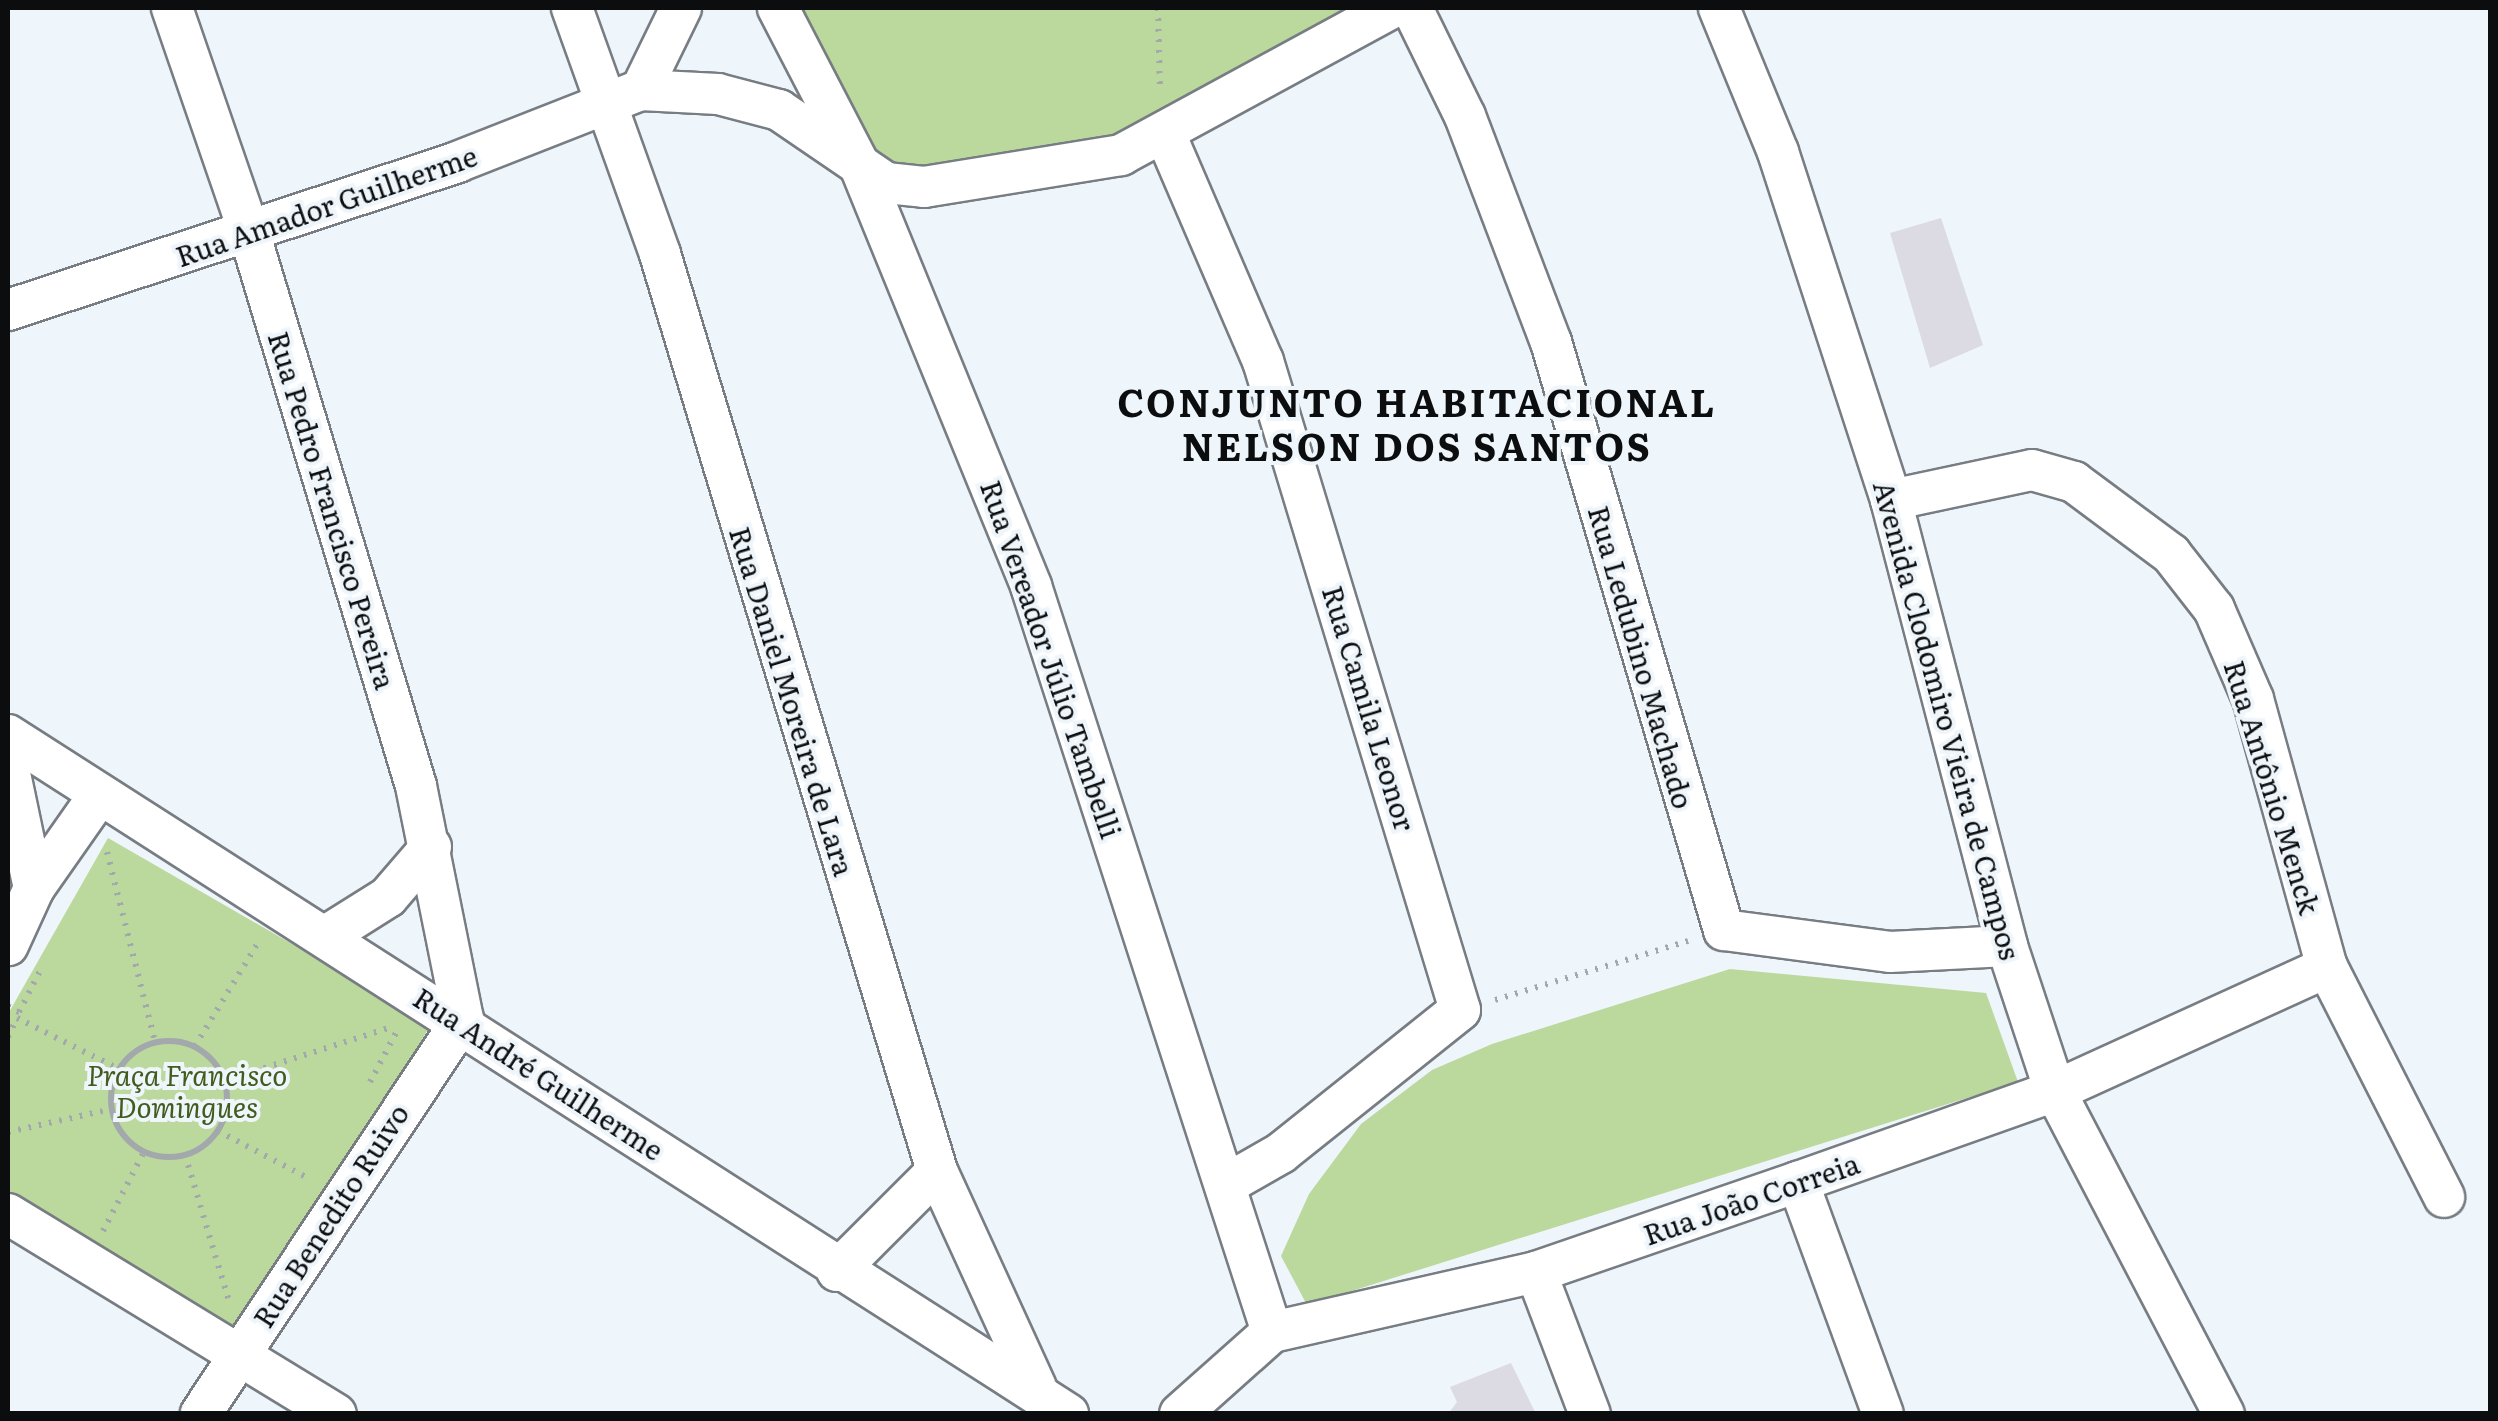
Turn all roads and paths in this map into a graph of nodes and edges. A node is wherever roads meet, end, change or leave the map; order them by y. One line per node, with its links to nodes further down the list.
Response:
1 (172, 8): 13 (street, Rua Pedro Francisco Pereira)
2 (572, 8): 10 (street, Rua Daniel Moreira de Lara)
3 (681, 8): 9 (street)
4 (778, 8): 12 (street, Rua Vereador Júlio Tambelli)
5 (1158, 8): 11 (path)
6 (1392, 8): 11 (street, Rua Amador Guilherme)
7 (1412, 8): 22 (street, Rua Ledubino Machado)
8 (1719, 8): 15 (street, Avenida Clodomiro Vieira de Campos)
9 (641, 90): 10 (street, Rua Amador Guilherme); 12 (street, Rua Amador Guilherme)
10 (602, 104): 13 (street, Rua Amador Guilherme); 45 (street, Rua Daniel Moreira de Lara)
11 (1163, 125): 12 (street, Rua Amador Guilherme); 29 (street, Rua Camila Leonor)
12 (858, 164): 48 (street, Rua Vereador Júlio Tambelli)
13 (249, 232): 14 (street, Rua Amador Guilherme); 20 (street, Rua Pedro Francisco Pereira)
14 (8, 310)
15 (1891, 500): 25 (street, Avenida Clodomiro Vieira de Campos); 27 (street, Rua Antônio Menck)
16 (8, 736): 18 (street, Rua André Guilherme)
17 (8, 764): 21 (street)
18 (99, 796): 21 (street); 23 (street, Rua André Guilherme)
19 (106, 846): 33 (path)
20 (431, 847): 23 (street); 30 (street, Rua Pedro Francisco Pereira)
21 (34, 888): 24 (street)
22 (1724, 930): 25 (street); 29 (path)
23 (326, 936): 28 (street, Rua André Guilherme)
24 (8, 945)
25 (2007, 946): 37 (street, Avenida Clodomiro Vieira de Campos)
26 (274, 950): 34 (path)
27 (2327, 967): 37 (street, Rua João Correia); 49 (street, Rua Antônio Menck)
28 (390, 998): 30 (street, Rua André Guilherme); 31 (path); 31 (path)
29 (1460, 1010): 48 (street)
30 (464, 1020): 53 (street, Rua André Guilherme); 56 (street, Rua Benedito Ruivo)
31 (400, 1024): 36 (path); 38 (path)
32 (8, 1037): 35 (path)
33 (156, 1042): 34 (path); 35 (path)
34 (194, 1046): 36 (path)
35 (119, 1069): 39 (path)
36 (224, 1080): 40 (path)
37 (2055, 1091): 46 (street, Rua João Correia); 65 (street, Avenida Clodomiro Vieira de Campos)
38 (364, 1095)
39 (112, 1108): 41 (path); 42 (path)
40 (218, 1130): 43 (path); 47 (path)
41 (8, 1132)
42 (144, 1152): 43 (path); 52 (path)
43 (186, 1155): 56 (path)
44 (326, 1165): 47 (path)
45 (937, 1172): 53 (street); 57 (street, Rua Daniel Moreira de Lara)
46 (1798, 1182): 54 (street, Rua João Correia); 64 (street)
47 (317, 1183): 50 (path)
48 (1225, 1185): 55 (street, Rua Vereador Júlio Tambelli)
49 (2444, 1197)
50 (308, 1199)
51 (8, 1214): 56 (street)
52 (84, 1229)
53 (837, 1271): 57 (street, Rua André Guilherme)
54 (1536, 1272): 55 (street, Rua João Correia); 63 (street)
55 (1272, 1332): 58 (street, Rua João Correia)
56 (232, 1350): 59 (street, Rua Benedito Ruivo); 60 (street)
57 (1036, 1387): 61 (street, Rua André Guilherme)
58 (1212, 1399): 62 (street, Rua João Correia)
59 (200, 1414)
60 (336, 1414)
61 (1068, 1414)
62 (1180, 1414)
63 (1590, 1414)
64 (1883, 1414)
65 (2224, 1414)

